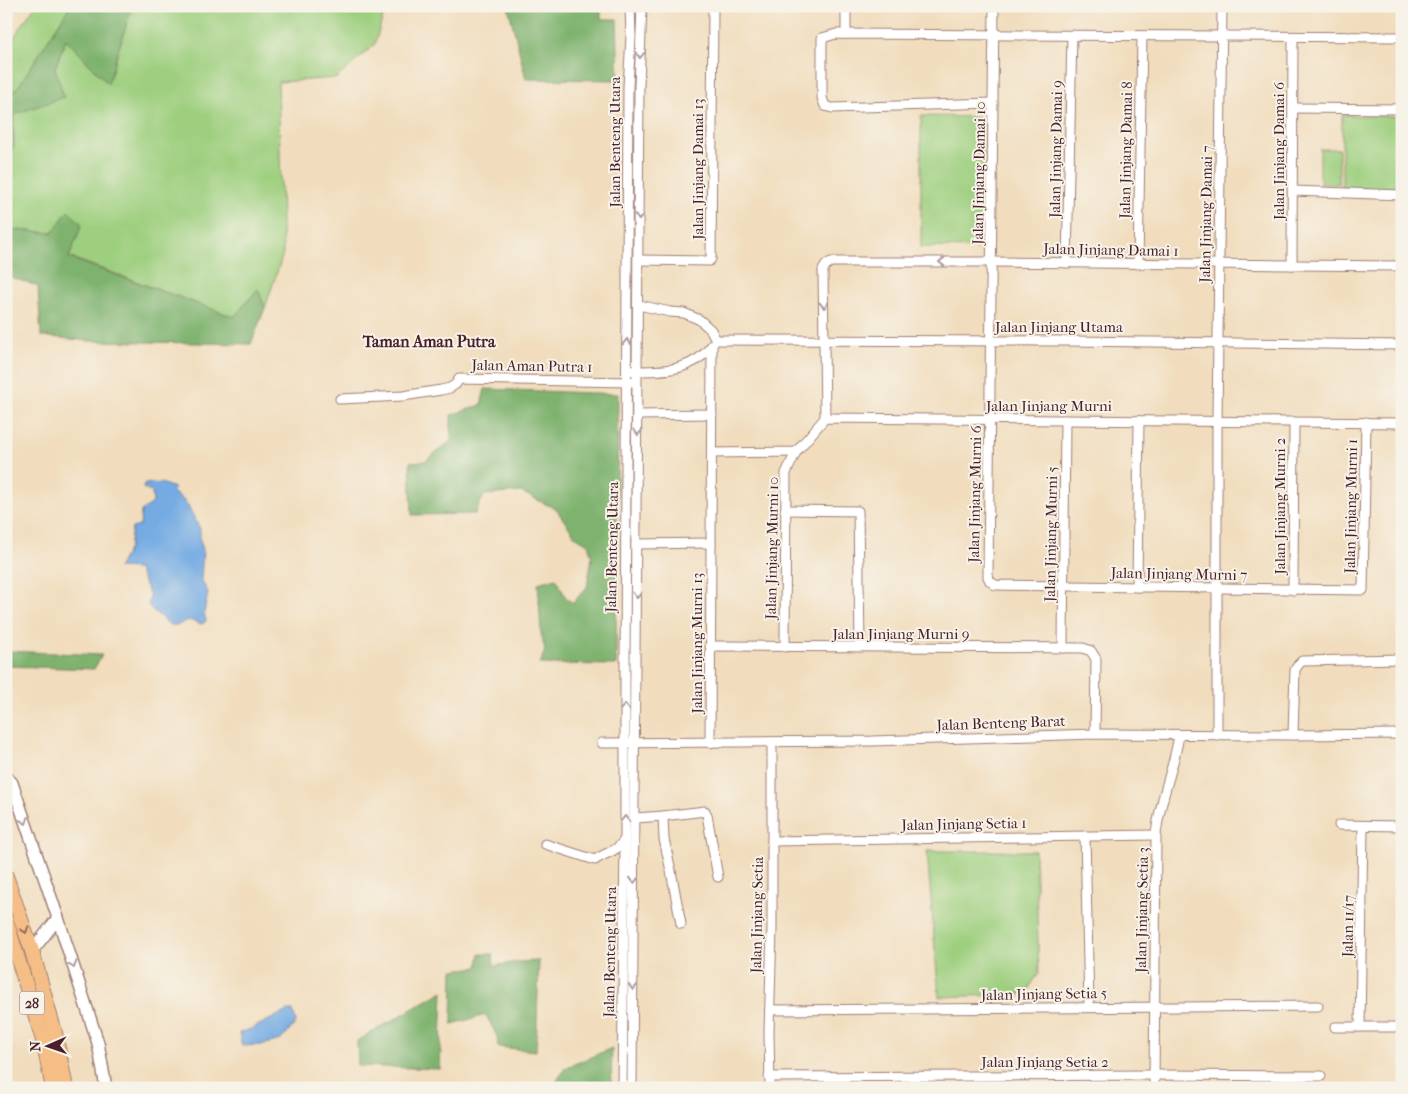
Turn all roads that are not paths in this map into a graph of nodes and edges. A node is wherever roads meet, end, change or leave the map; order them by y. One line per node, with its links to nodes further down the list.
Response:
1 (630, 6): 33 (street, Jalan Benteng Utara, one-way to 1)
2 (642, 6): 19 (street, Jalan Benteng Utara, one-way to 19)
3 (713, 6): 19 (street, Jalan Jinjang Damai 13)
4 (846, 6): 7 (street)
5 (994, 6): 8 (street, Jalan Jinjang Damai 10)
6 (1222, 6): 11 (street, Jalan Jinjang Damai 7)
7 (846, 34): 8 (street); 14 (street)
8 (994, 35): 9 (street); 14 (street, Jalan Jinjang Damai 10)
9 (1072, 35): 10 (street); 21 (street, Jalan Jinjang Damai 9)
10 (1142, 36): 11 (street); 22 (street, Jalan Jinjang Damai 8)
11 (1222, 36): 12 (street); 23 (street, Jalan Jinjang Damai 7)
12 (1293, 36): 13 (street); 15 (street, Jalan Jinjang Damai 6)
13 (1402, 37)
14 (993, 103): 20 (street, Jalan Jinjang Damai 10)
15 (1293, 108): 16 (street); 17 (street, Jalan Jinjang Damai 6)
16 (1402, 109)
17 (1292, 191): 18 (street); 24 (street, Jalan Jinjang Damai 6)
18 (1402, 195)
19 (639, 260): 26 (street, Jalan Benteng Utara)
20 (991, 262): 21 (street, Jalan Jinjang Damai 1); 27 (street, Jalan Jinjang Damai 1, one-way to 27); 28 (street, Jalan Jinjang Damai 10)
21 (1068, 263): 22 (street, Jalan Jinjang Damai 1)
22 (1138, 264): 23 (street, Jalan Jinjang Damai 1)
23 (1219, 264): 24 (street, Jalan Jinjang Damai 1); 30 (street, Jalan Jinjang Damai 7)
24 (1292, 265): 25 (street, Jalan Jinjang Damai 1)
25 (1402, 266)
26 (639, 305): 29 (street); 32 (street, Jalan Benteng Utara)
27 (824, 340): 28 (street, Jalan Jinjang Utama); 29 (street, Jalan Jinjang Utama); 39 (street)
28 (990, 340): 30 (street, Jalan Jinjang Utama); 40 (street, Jalan Jinjang Murni 6)
29 (714, 342): 32 (street); 37 (street, Jalan Jinjang Murni 13)
30 (1218, 342): 31 (street, Jalan Jinjang Utama); 43 (street, Jalan Jinjang Damai 7)
31 (1402, 345)
32 (638, 370): 33 (street); 35 (street, Jalan Benteng Utara)
33 (627, 371): 34 (street, Jalan Benteng Utara)
34 (627, 382): 35 (street, Jalan Aman Putra 1); 36 (street, Jalan Aman Putra 1); 63 (street, Jalan Benteng Utara)
35 (638, 382): 38 (street, Jalan Benteng Utara)
36 (340, 399)
37 (712, 414): 38 (street); 48 (street, Jalan Jinjang Murni 13)
38 (638, 415): 51 (street, Jalan Benteng Utara, one-way to 51)
39 (825, 418): 40 (street, Jalan Jinjang Murni); 47 (street)
40 (990, 420): 41 (street, Jalan Jinjang Murni); 52 (street, Jalan Jinjang Murni 6)
41 (1066, 420): 42 (street, Jalan Jinjang Murni); 53 (street, Jalan Jinjang Murni 5)
42 (1139, 421): 43 (street, Jalan Jinjang Murni); 54 (street)
43 (1217, 421): 44 (street, Jalan Jinjang Murni); 55 (street, Jalan Jinjang Damai 7)
44 (1294, 422): 45 (street, Jalan Jinjang Murni); 56 (street, Jalan Jinjang Murni 2)
45 (1366, 422): 46 (street, Jalan Jinjang Murni); 57 (street, Jalan Jinjang Murni 1)
46 (1402, 423)
47 (796, 452): 48 (street); 49 (street, Jalan Jinjang Murni 10)
48 (712, 453): 50 (street, Jalan Jinjang Murni 13)
49 (785, 510): 59 (street, Jalan Jinjang Murni 10); 60 (street)
50 (711, 543): 51 (street); 58 (street, Jalan Jinjang Murni 13)
51 (637, 544): 64 (street, Jalan Benteng Utara, one-way to 64)
52 (995, 586): 53 (street, Jalan Jinjang Murni 7)
53 (1064, 586): 54 (street, Jalan Jinjang Murni 7); 61 (street, Jalan Jinjang Murni 5)
54 (1137, 588): 55 (street, Jalan Jinjang Murni 7)
55 (1217, 588): 56 (street, Jalan Jinjang Murni 7); 66 (street, Jalan Jinjang Damai 7)
56 (1293, 590): 57 (street, Jalan Jinjang Murni 7)
57 (1363, 590)
58 (710, 646): 59 (street, Jalan Jinjang Murni 9); 71 (street, Jalan Jinjang Murni 13)
59 (785, 647): 60 (street, Jalan Jinjang Murni 9)
60 (860, 647): 61 (street, Jalan Jinjang Murni 9)
61 (1063, 648): 65 (street, Jalan Jinjang Murni 9)
62 (1402, 659): 69 (street)
63 (624, 670): 64 (street); 73 (street, Jalan Benteng Utara, one-way to 63)
64 (636, 670): 74 (street, Jalan Benteng Utara)
65 (1095, 734): 68 (street, Jalan Benteng Barat); 70 (street, Jalan Benteng Barat)
66 (1217, 734): 68 (street, Jalan Benteng Barat); 69 (street, Jalan Benteng Barat)
67 (1402, 734): 69 (street, Jalan Benteng Barat)
68 (1180, 735): 81 (street, Jalan Jinjang Setia 3)
69 (1293, 735)
70 (772, 742): 71 (street, Jalan Benteng Barat); 84 (street, Jalan Jinjang Setia)
71 (710, 743): 74 (street, Jalan Benteng Barat)
72 (602, 744): 73 (street, Jalan Benteng Barat)
73 (625, 744): 74 (street, Jalan Benteng Barat); 83 (street, Jalan Benteng Utara, one-way to 73)
74 (636, 744): 77 (street, Jalan Benteng Utara)
75 (6, 777): 88 (street, one-way to 88)
76 (663, 816): 77 (street); 87 (street); 90 (street)
77 (635, 818): 106 (street, Jalan Benteng Utara, one-way to 106)
78 (1339, 825): 79 (street)
79 (1363, 826): 80 (street); 97 (street, Jalan 11/17)
80 (1402, 826)
81 (1156, 835): 82 (street, Jalan Jinjang Setia 1); 94 (street, Jalan Jinjang Setia 3)
82 (1085, 836): 84 (street, Jalan Jinjang Setia 1); 93 (street)
83 (625, 839): 85 (street); 105 (street, Jalan Benteng Utara)
84 (772, 841): 95 (street, Jalan Jinjang Setia)
85 (545, 844)
86 (6, 876): 91 (highway, 28, one-way to 91)
87 (718, 877)
88 (58, 918): 91 (street); 104 (street, one-way to 104)
89 (6, 920): 102 (highway, 28)
90 (681, 924)
91 (32, 951): 103 (highway, 28)
92 (1318, 1006): 94 (street, Jalan Jinjang Setia 5)
93 (1089, 1007): 94 (street, Jalan Jinjang Setia 5); 95 (street, Jalan Jinjang Setia 5)
94 (1154, 1007): 99 (street, Jalan Jinjang Setia 3)
95 (770, 1010): 101 (street, Jalan Jinjang Setia)
96 (1335, 1027): 97 (street)
97 (1360, 1027): 98 (street)
98 (1402, 1027)
99 (1154, 1075): 100 (street, Jalan Jinjang Setia 2); 101 (street, Jalan Jinjang Setia 2); 108 (street, Jalan Jinjang Setia 3)
100 (1321, 1076)
101 (769, 1077): 107 (street, Jalan Jinjang Setia)
102 (53, 1088)
103 (66, 1088)
104 (106, 1088)
105 (622, 1088)
106 (632, 1088)
107 (770, 1088)
108 (1154, 1088)

